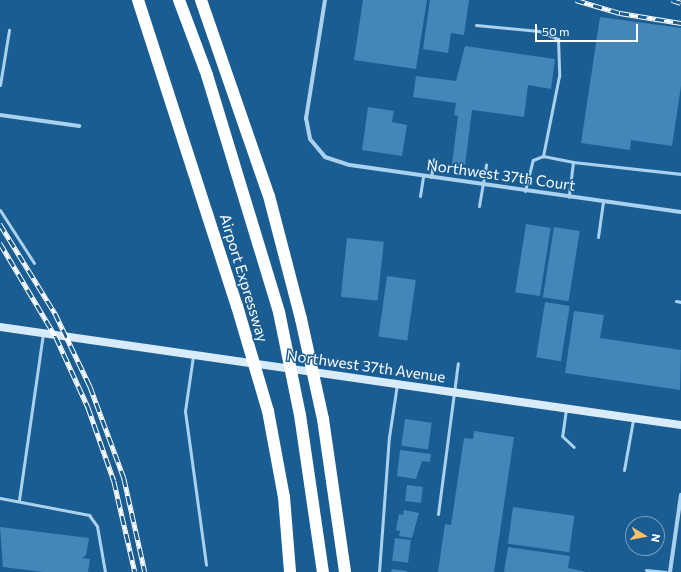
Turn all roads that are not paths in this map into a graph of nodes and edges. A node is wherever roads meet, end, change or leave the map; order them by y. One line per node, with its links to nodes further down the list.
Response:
1 (138, 0): 47 (highway, Airport Expressway, bridge)
2 (179, 0): 48 (highway, Airport Expressway, bridge)
3 (201, 0): 49 (highway, bridge)
4 (325, 0): 15 (street, Northwest 37th Court)
5 (476, 25): 10 (lane)
6 (8, 30): 7 (lane)
7 (0, 85)
8 (0, 115): 9 (street)
9 (79, 126)
10 (543, 156): 12 (lane); 18 (lane)
11 (434, 159): 16 (lane)
12 (573, 162): 14 (lane); 20 (lane)
13 (486, 165): 17 (lane)
14 (681, 174)
15 (423, 176): 16 (street, Northwest 37th Court); 19 (lane)
16 (431, 177): 17 (street, Northwest 37th Court)
17 (483, 185): 18 (street, Northwest 37th Court); 22 (lane)
18 (525, 191): 20 (street, Northwest 37th Court)
19 (420, 196)
20 (569, 197): 21 (street, Northwest 37th Court)
21 (603, 202): 24 (street, Northwest 37th Court); 25 (lane)
22 (479, 206)
23 (0, 210): 26 (lane)
24 (681, 212)
25 (598, 237)
26 (34, 263)
27 (676, 301): 28 (lane)
28 (681, 302)
29 (0, 327): 30 (street, Northwest 37th Avenue)
30 (43, 333): 31 (street, Northwest 37th Avenue); 42 (lane)
31 (193, 354): 33 (street, Northwest 37th Avenue); 44 (lane)
32 (458, 363): 34 (lane)
33 (397, 384): 34 (street, Northwest 37th Avenue); 50 (lane)
34 (456, 393): 35 (street, Northwest 37th Avenue); 43 (lane)
35 (566, 409): 36 (street, Northwest 37th Avenue); 38 (lane)
36 (634, 418): 37 (street, Northwest 37th Avenue); 39 (lane)
37 (681, 425)
38 (574, 447)
39 (624, 470)
40 (681, 495): 52 (street)
41 (0, 498): 42 (lane)
42 (19, 500): 46 (lane)
43 (438, 514)
44 (206, 565)
45 (646, 570): 51 (lane)
46 (105, 572)
47 (290, 572)
48 (323, 572)
49 (345, 572)
50 (379, 572)
51 (666, 572)
52 (670, 572)

